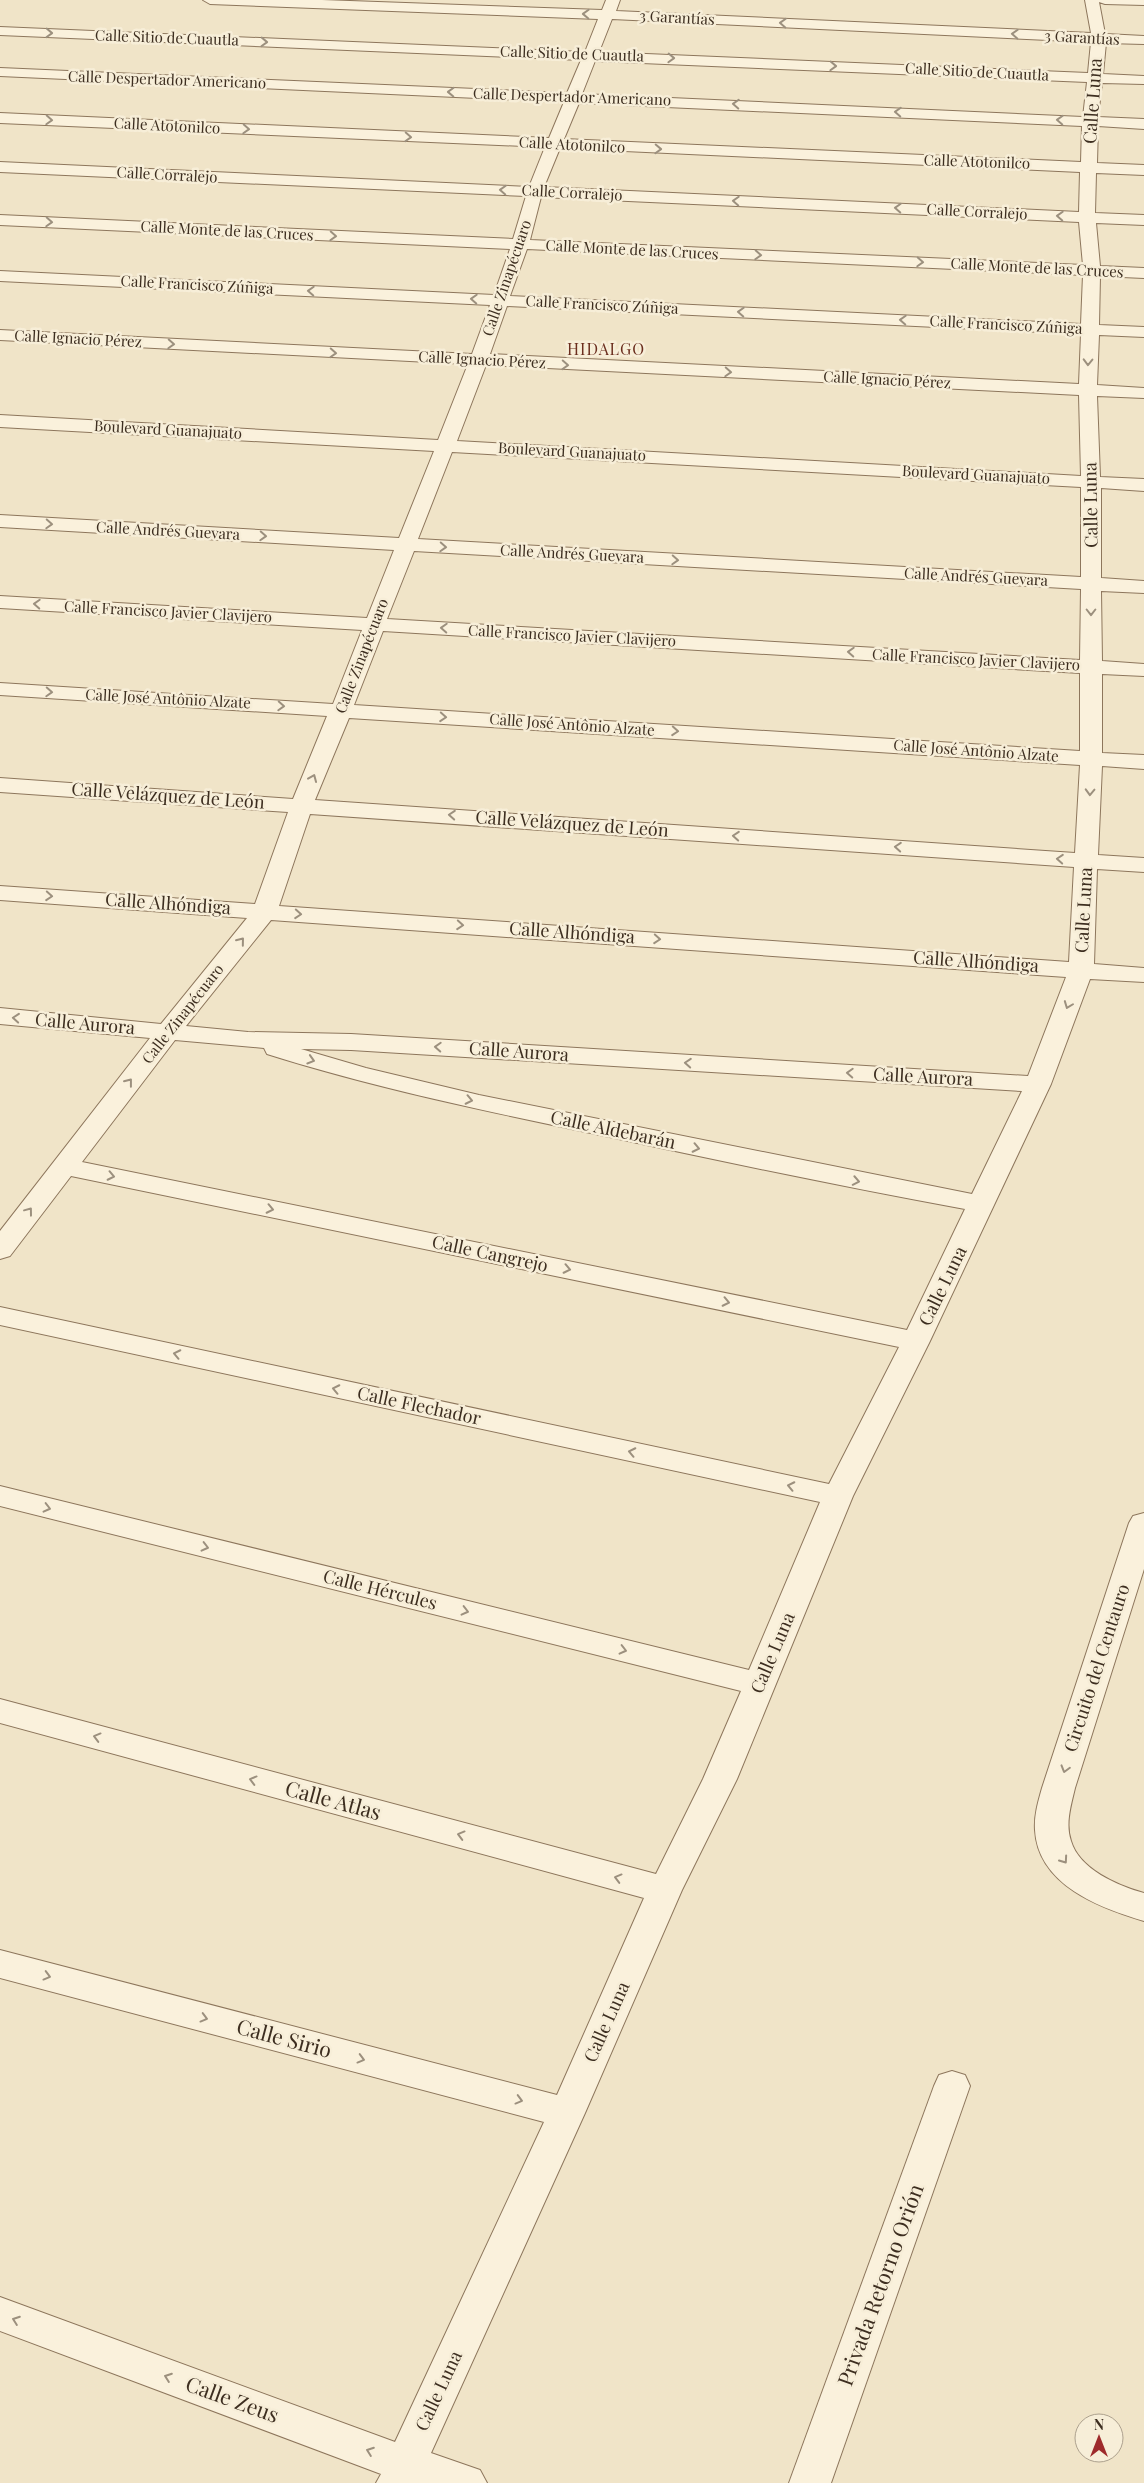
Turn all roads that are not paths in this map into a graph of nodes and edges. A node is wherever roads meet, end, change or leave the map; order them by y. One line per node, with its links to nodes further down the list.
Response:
1 (210, 0): 5 (street, 3 Garantías, one-way to 1)
2 (1092, 0): 7 (street, Calle Luna)
3 (1105, 0): 4 (street)
4 (1144, 1)
5 (611, 8): 7 (street, 3 Garantías, one-way to 5); 9 (street, Calle Zinapécuaro)
6 (1, 32): 9 (street, Calle Sitio de Cuautla, one-way to 9)
7 (1099, 39): 8 (street, 3 Garantías); 11 (street, Calle Luna)
8 (1144, 40)
9 (591, 55): 11 (street, Calle Sitio de Cuautla, one-way to 11); 13 (street, Calle Zinapécuaro)
10 (0, 72): 13 (street, Calle Despertador Americano, one-way to 10)
11 (1093, 78): 12 (street, Calle Sitio de Cuautla); 15 (street, Calle Luna)
12 (1144, 80)
13 (574, 97): 15 (street, Calle Despertador Americano, one-way to 13); 17 (street, Calle Zinapécuaro)
14 (0, 118): 17 (street, Calle Atotonilco, one-way to 17)
15 (1090, 122): 16 (street, Calle Despertador Americano); 19 (street, Calle Luna)
16 (1144, 124)
17 (555, 144): 19 (street, Calle Atotonilco, one-way to 19); 21 (street, Calle Zinapécuaro)
18 (0, 167): 21 (street, Calle Corralejo, one-way to 18)
19 (1089, 167): 20 (street, Calle Atotonilco); 22 (street, Calle Luna)
20 (1144, 170)
21 (535, 192): 22 (street, Calle Corralejo, one-way to 21); 25 (street, Calle Zinapécuaro)
22 (1087, 217): 24 (street, Calle Corralejo); 26 (street, Calle Luna)
23 (0, 220): 25 (street, Calle Monte de las Cruces, one-way to 25)
24 (1144, 220)
25 (520, 245): 26 (street, Calle Monte de las Cruces, one-way to 26); 29 (street, Calle Zinapécuaro)
26 (1092, 270): 27 (street, Calle Monte de las Cruces); 30 (street, Calle Luna)
27 (1144, 273)
28 (0, 276): 29 (street, Calle Francisco Zúñiga, one-way to 28)
29 (499, 300): 30 (street, Calle Francisco Zúñiga, one-way to 29); 33 (street, Calle Zinapécuaro)
30 (1089, 329): 31 (street, Calle Francisco Zúñiga); 34 (street, Calle Luna, one-way to 34)
31 (1144, 332)
32 (0, 335): 33 (street, Calle Ignacio Pérez, one-way to 33)
33 (479, 360): 34 (street, Calle Ignacio Pérez, one-way to 34); 37 (street, Calle Zinapécuaro)
34 (1088, 390): 35 (street, Calle Ignacio Pérez); 38 (street, Calle Luna)
35 (1144, 393)
36 (0, 421): 37 (street, Boulevard Guanajuato)
37 (446, 445): 38 (street, Boulevard Guanajuato); 41 (street, Calle Zinapécuaro)
38 (1091, 481): 39 (street, Boulevard Guanajuato); 42 (street, Calle Luna)
39 (1144, 485)
40 (0, 521): 41 (street, Calle Andrés Guevara, one-way to 41)
41 (407, 545): 42 (street, Calle Andrés Guevara, one-way to 42); 45 (street, Calle Zinapécuaro)
42 (1091, 584): 43 (street, Calle Andrés Guevara); 46 (street, Calle Luna, one-way to 46)
43 (1144, 587)
44 (0, 602): 45 (street, Calle Francisco Javier Clavijero, one-way to 44)
45 (374, 624): 46 (street, Calle Francisco Javier Clavijero, one-way to 45); 49 (street, Calle Zinapécuaro)
46 (1092, 666): 47 (street, Calle Francisco Javier Clavijero); 50 (street, Calle Luna)
47 (1144, 670)
48 (0, 689): 49 (street, Calle José Antônio Alzate, one-way to 49)
49 (341, 710): 50 (street, Calle José Antônio Alzate, one-way to 50); 53 (street, Calle Zinapécuaro, one-way to 49)
50 (1091, 758): 51 (street, Calle José Antônio Alzate); 54 (street, Calle Luna, one-way to 54)
51 (1144, 762)
52 (0, 785): 53 (street, Calle Velázquez de León)
53 (302, 805): 54 (street, Calle Velázquez de León, one-way to 53); 57 (street, Calle Zinapécuaro)
54 (1087, 860): 55 (street, Calle Velázquez de León); 58 (street, Calle Luna)
55 (1144, 864)
56 (0, 893): 57 (street, Calle Alhóndiga, one-way to 57)
57 (265, 911): 58 (street, Calle Alhóndiga, one-way to 58); 61 (street, Calle Zinapécuaro, one-way to 57)
58 (1081, 970): 59 (street, Calle Alhóndiga); 63 (street, Calle Luna, one-way to 63)
59 (1144, 975)
60 (0, 1016): 61 (street, Calle Aurora, one-way to 60)
61 (169, 1031): 62 (street, Calle Aurora); 64 (street, Calle Zinapécuaro, one-way to 61)
62 (248, 1040): 63 (street, Calle Aurora, one-way to 62); 65 (street, Calle Aldebarán, one-way to 65)
63 (1038, 1084): 65 (street, Calle Luna)
64 (63, 1166): 66 (street, Calle Zinapécuaro, one-way to 64); 68 (street, Calle Cangrejo, one-way to 68)
65 (982, 1204): 68 (street, Calle Luna)
66 (0, 1250)
67 (0, 1316): 70 (street, Calle Flechador, one-way to 67)
68 (916, 1341): 70 (street, Calle Luna)
69 (0, 1496): 72 (street, Calle Hércules, one-way to 72)
70 (838, 1496): 72 (street, Calle Luna)
71 (1144, 1523): 75 (street, Circuito del Centauro, one-way to 75)
72 (760, 1684): 74 (street, Calle Luna)
73 (0, 1711): 74 (street, Calle Atlas, one-way to 73)
74 (665, 1890): 78 (street, Calle Luna)
75 (1144, 1908)
76 (0, 1964): 78 (street, Calle Sirio, one-way to 78)
77 (952, 2086): 82 (street, Privada Retorno Orión)
78 (567, 2113): 80 (street, Calle Luna)
79 (0, 2314): 80 (street, Calle Zeus, one-way to 79)
80 (401, 2474): 81 (street, Calle Zeus)
81 (466, 2483)
82 (810, 2483)

